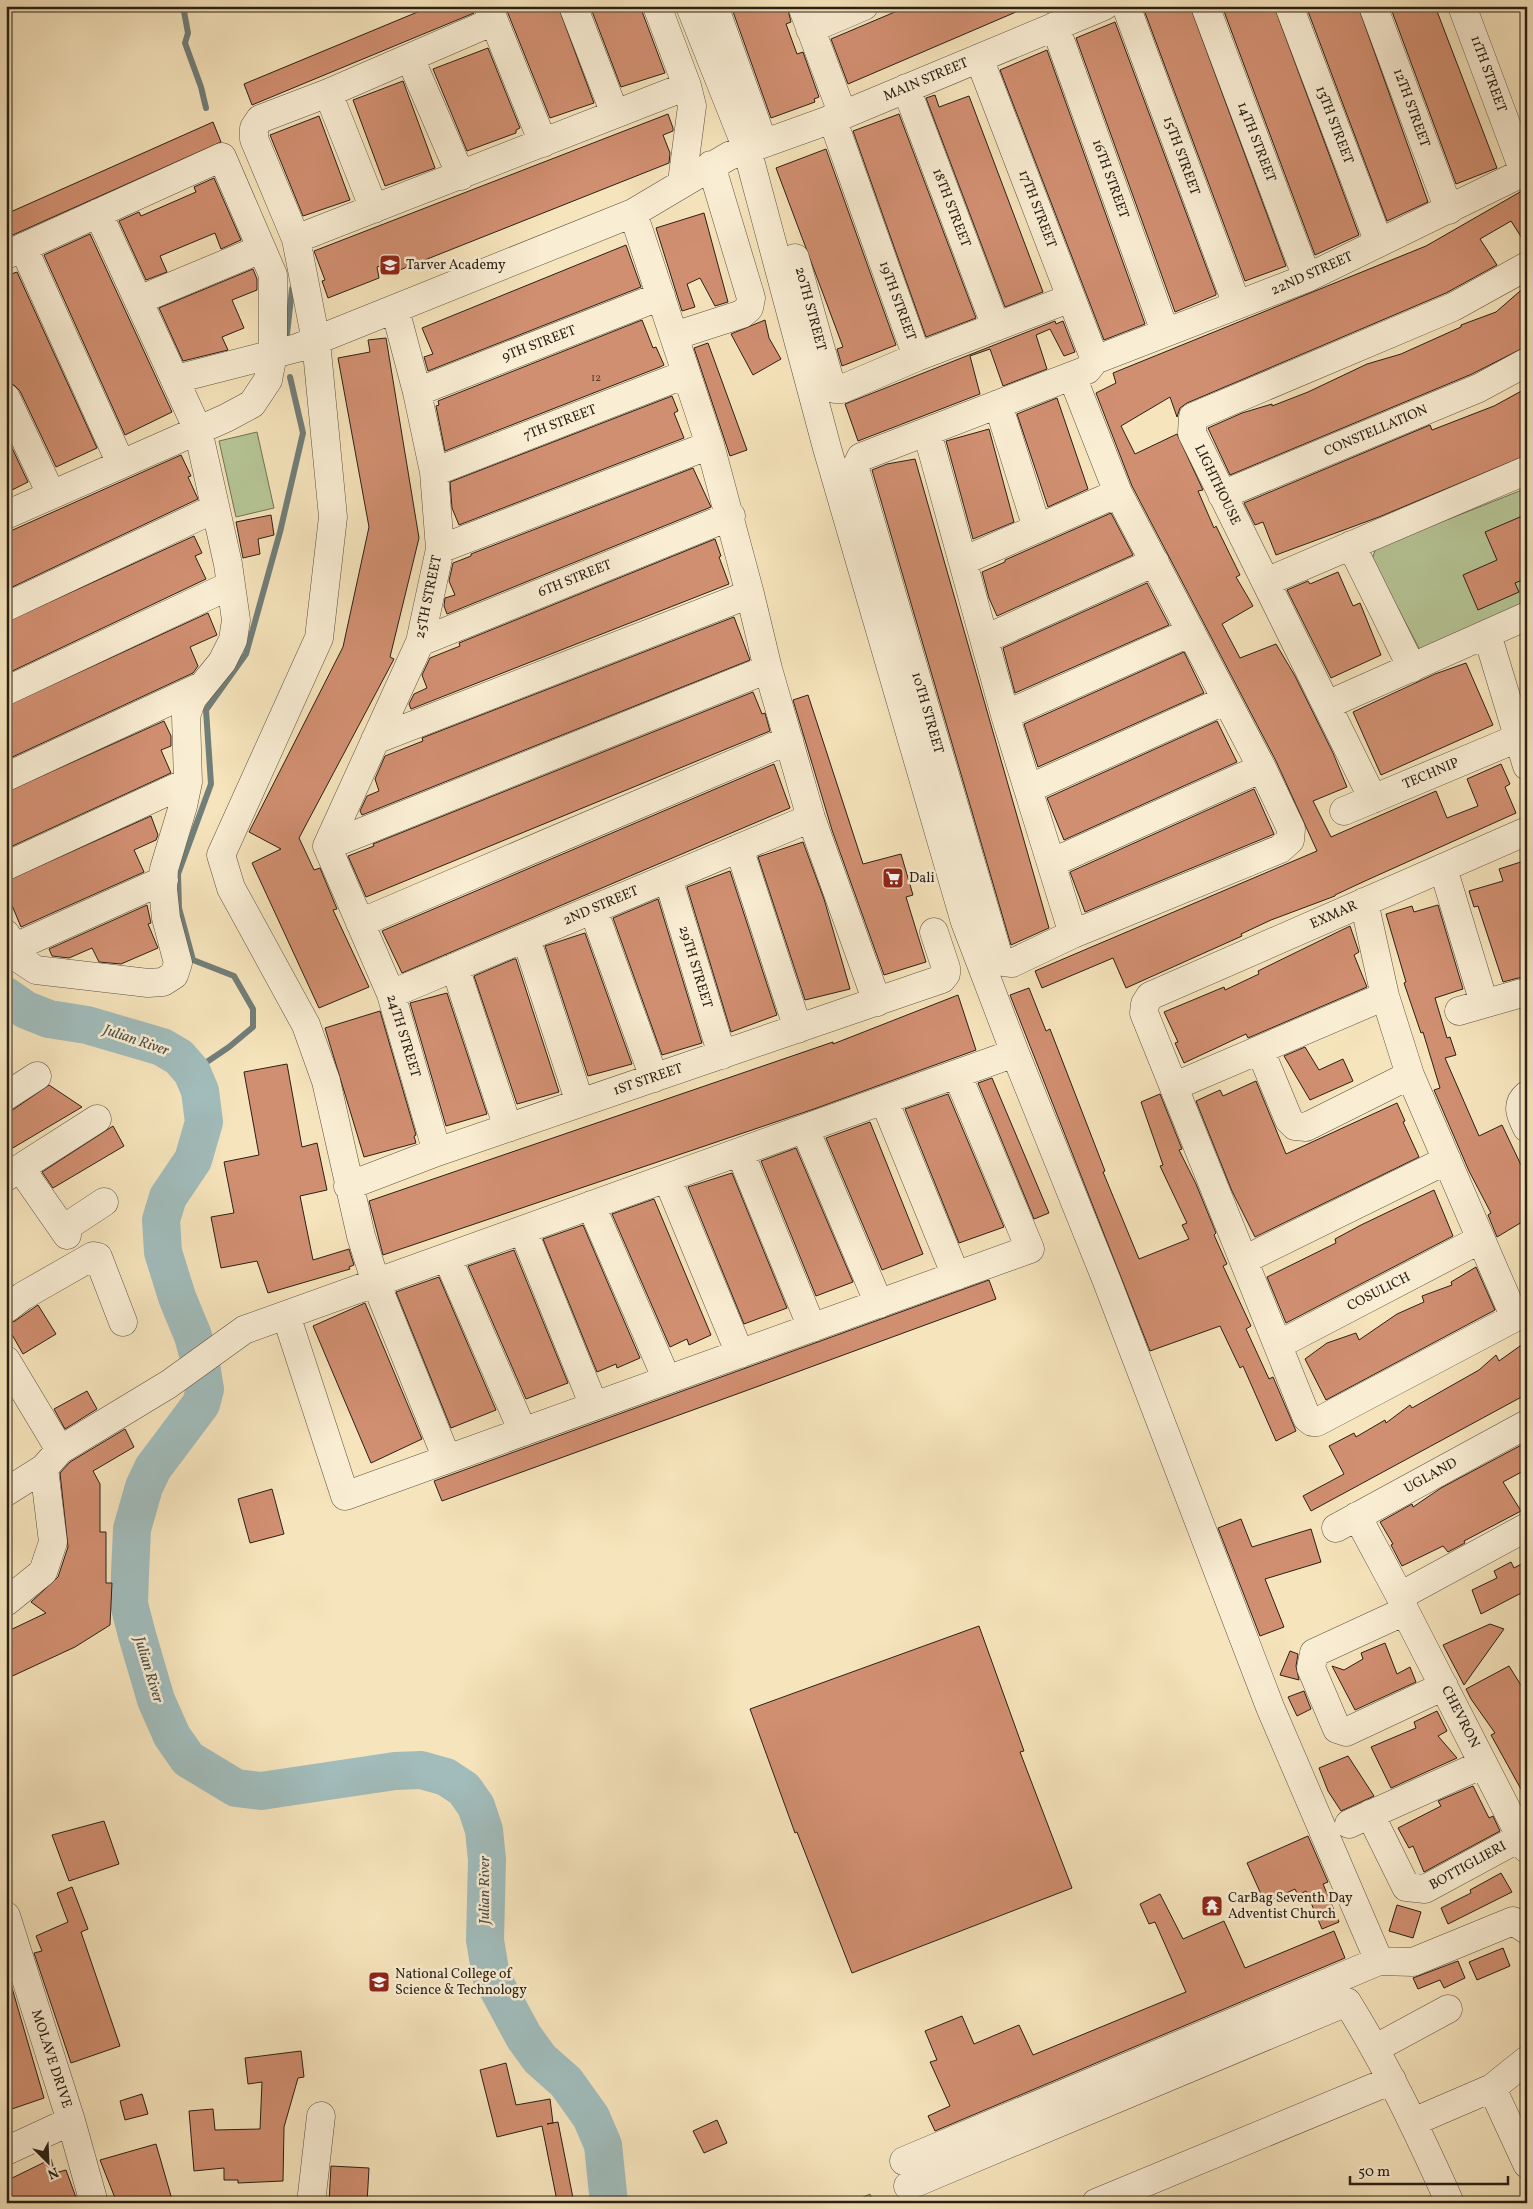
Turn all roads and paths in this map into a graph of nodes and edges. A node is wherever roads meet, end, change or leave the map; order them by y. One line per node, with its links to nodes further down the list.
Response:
1 (573, 6): 20 (street)
2 (657, 6): 17 (street)
3 (690, 6): 23 (street)
4 (714, 6): 23 (street)
5 (864, 6): 13 (street)
6 (1104, 6): 14 (street, MAIN STREET)
7 (1126, 6): 40 (street, 15TH STREET)
8 (1205, 6): 36 (street, 14TH STREET)
9 (1289, 6): 32 (street, 13TH STREET)
10 (1373, 6): 28 (street, 12TH STREET)
11 (1462, 6): 24 (street, 11TH STREET)
12 (491, 14): 15 (street); 22 (street)
13 (806, 17): 21 (street)
14 (1055, 26): 16 (street, MAIN STREET); 43 (street, 16TH STREET)
15 (410, 58): 19 (street); 25 (street)
16 (980, 58): 18 (street, MAIN STREET); 38 (street, 17TH STREET)
17 (687, 86): 20 (street); 26 (street)
18 (906, 88): 21 (street, MAIN STREET); 42 (street, 18TH STREET)
19 (328, 93): 27 (street); 31 (street)
20 (615, 114): 22 (street)
21 (837, 117): 23 (street, MAIN STREET); 47 (street, 19TH STREET)
22 (543, 142): 25 (street)
23 (739, 152): 26 (street, MAIN STREET); 44 (street); 47 (street, 20TH STREET); 123 (street)
24 (1521, 171): 28 (street, 22ND STREET)
25 (461, 176): 27 (street)
26 (682, 182): 30 (street, MAIN STREET)
27 (374, 209): 31 (street)
28 (1449, 210): 32 (street, 22ND STREET)
29 (98, 213): 33 (street); 34 (street); 39 (street)
30 (633, 213): 37 (street); 41 (street, MAIN STREET)
31 (296, 239): 45 (street)
32 (1379, 243): 36 (street, 22ND STREET)
33 (262, 249): 39 (street); 46 (street)
34 (15, 251): 60 (street)
35 (1527, 266): 65 (street, LIGHTHOUSE)
36 (1307, 278): 40 (street, 22ND STREET)
37 (661, 296): 44 (street); 53 (street, 9TH STREET)
38 (1071, 298): 42 (street, 19TH STREET); 48 (street, 17TH STREET)
39 (139, 300): 52 (street)
40 (1237, 305): 43 (street, 22ND STREET)
41 (395, 309): 45 (street, MAIN STREET); 53 (street, 25TH STREET)
42 (996, 327): 47 (street, 19TH STREET)
43 (1166, 332): 48 (street, 22ND STREET)
44 (674, 336): 50 (street)
45 (316, 341): 46 (street, MAIN STREET); 143 (street)
46 (273, 354): 52 (street, MAIN STREET); 56 (street)
47 (917, 357)
48 (1095, 360): 51 (street, 22ND STREET)
49 (1527, 362): 65 (street, CONSTELLATION)
50 (686, 374): 58 (street); 62 (street, 7TH STREET)
51 (1072, 376): 55 (street, 22ND STREET); 63 (street)
52 (176, 379): 56 (street)
53 (417, 392): 62 (street, 25TH STREET)
54 (6, 398): 64 (street)
55 (998, 404): 57 (street, 22ND STREET); 69 (street)
56 (198, 430): 60 (street); 66 (street)
57 (927, 432): 59 (street, 22ND STREET); 72 (street)
58 (710, 445): 68 (street); 71 (street)
59 (857, 462): 113 (street, 10TH STREET)
60 (121, 464): 64 (street)
61 (1527, 470): 70 (street)
62 (434, 472): 71 (street, 25TH STREET)
63 (1118, 493): 69 (street); 73 (street)
64 (51, 494): 67 (street)
65 (1222, 495): 74 (street, LIGHTHOUSE)
66 (214, 509): 75 (street); 77 (street)
67 (6, 515)
68 (731, 516): 76 (street); 82 (street, 6TH STREET)
69 (1037, 528): 72 (street)
70 (1352, 545): 74 (street); 83 (street)
71 (440, 549): 82 (street, 25TH STREET)
72 (964, 560): 81 (street)
73 (1155, 562): 79 (street); 81 (street)
74 (1266, 582): 88 (street, LIGHTHOUSE)
75 (231, 585): 85 (street); 86 (street)
76 (750, 594): 84 (street); 91 (street)
77 (6, 606)
78 (1527, 616): 80 (street)
79 (1191, 632): 87 (street); 89 (street)
80 (1488, 634): 83 (street); 90 (street)
81 (984, 640): 89 (street)
82 (420, 642): 91 (street, 25TH STREET)
83 (1412, 668): 88 (street)
84 (768, 669): 92 (street); 102 (street)
85 (202, 686): 95 (street); 96 (street)
86 (6, 691)
87 (1226, 700): 94 (street); 97 (street)
88 (1327, 705): 98 (street, LIGHTHOUSE)
89 (1005, 715): 97 (street)
90 (1518, 738): 93 (street); 98 (street, TECHNIP)
91 (375, 740): 102 (street, 25TH STREET)
92 (789, 740): 100 (street); 111 (street)
93 (1527, 766)
94 (1262, 768): 104 (street); 113 (street)
95 (6, 777)
96 (188, 782): 105 (street); 108 (street)
97 (1028, 789): 104 (street)
98 (1373, 799): 99 (street, TECHNIP)
99 (1344, 811)
100 (811, 818): 103 (street, 2ND STREET); 120 (street)
101 (1527, 831): 106 (street, EXMAR)
102 (327, 846): 111 (street)
103 (739, 848): 107 (street, 2ND STREET); 121 (street)
104 (1051, 863): 113 (street)
105 (6, 866)
106 (1443, 868): 109 (street, EXMAR); 117 (street)
107 (668, 878): 110 (street, 2ND STREET); 124 (street, 29TH STREET)
108 (164, 880): 115 (street); 115 (street)
109 (1364, 902): 119 (street); 129 (street, EXMAR)
110 (594, 909): 114 (street, 2ND STREET); 128 (street)
111 (360, 923): 118 (street, 24TH STREET)
112 (934, 932): 120 (street, 1ST STREET)
113 (1073, 934)
114 (526, 938): 116 (street, 2ND STREET); 133 (street)
115 (10, 941)
116 (455, 967): 118 (street, 2ND STREET); 135 (street)
117 (1522, 993)
118 (391, 994): 138 (street, 24TH STREET)
119 (1385, 996): 122 (street); 126 (street)
120 (876, 1002): 121 (street, 1ST STREET)
121 (798, 1029): 124 (street, 1ST STREET)
122 (1260, 1050): 126 (street); 129 (street)
123 (1015, 1053): 125 (street); 176 (street)
124 (722, 1055): 128 (street, 1ST STREET)
125 (957, 1074): 132 (street); 150 (street)
126 (1410, 1075): 140 (street)
127 (37, 1076): 131 (street)
128 (654, 1078): 133 (street, 1ST STREET)
129 (1175, 1086): 149 (street)
130 (1527, 1095): 137 (street)
131 (6, 1096)
132 (884, 1100): 136 (street); 150 (street)
133 (580, 1103): 135 (street, 1ST STREET)
134 (97, 1119): 141 (street)
135 (508, 1128): 138 (street, 1ST STREET)
136 (805, 1128): 139 (street); 152 (street)
137 (1527, 1128)
138 (437, 1152): 143 (street, 1ST STREET)
139 (740, 1152): 142 (street); 156 (street)
140 (1448, 1160): 147 (street); 149 (street)
141 (14, 1173): 144 (street)
142 (666, 1178): 145 (street); 158 (street)
143 (348, 1186): 151 (street)
144 (104, 1202)
145 (591, 1205): 146 (street); 160 (street)
146 (523, 1230): 148 (street); 161 (street)
147 (1481, 1239): 157 (street, COSULICH); 157 (street)
148 (447, 1257): 151 (street); 163 (street)
149 (1244, 1260): 157 (street)
150 (956, 1276): 152 (street)
151 (376, 1283): 154 (street); 165 (street)
152 (879, 1304): 156 (street)
153 (6, 1309): 155 (street)
154 (286, 1315): 164 (street); 165 (street)
155 (123, 1322)
156 (812, 1328): 158 (street)
157 (1278, 1344)
158 (740, 1354): 160 (street)
159 (6, 1360): 164 (street)
160 (667, 1380): 161 (street)
161 (594, 1406): 163 (street)
162 (1527, 1424): 167 (street, UGLAND)
163 (523, 1432): 165 (street)
164 (52, 1459): 166 (street); 169 (street)
165 (446, 1459)
166 (6, 1492)
167 (1346, 1522): 170 (street, CHEVRON)
168 (1527, 1527): 170 (street)
169 (6, 1602)
170 (1403, 1604): 171 (street, CHEVRON); 171 (street)
171 (1444, 1686): 172 (street, CHEVRON)
172 (1484, 1764): 173 (street, CHEVRON); 173 (street, BOTTIGLIERI)
173 (1524, 1843)
174 (6, 1916): 183 (street, MOLAVE DRIVE)
175 (1527, 1930): 176 (street)
176 (1379, 1960): 178 (street)
177 (1448, 2009): 178 (street)
178 (1376, 2048): 180 (street)
179 (1527, 2060): 181 (street)
180 (1392, 2080): 184 (street); 189 (street)
181 (1492, 2088): 184 (street); 186 (street)
182 (321, 2116): 188 (street)
183 (71, 2121): 185 (street); 187 (street, MOLAVE DRIVE)
184 (1413, 2122): 190 (street)
185 (6, 2151)
186 (1527, 2164)
187 (94, 2203)
188 (311, 2203)
189 (1096, 2203)
190 (1450, 2203)

